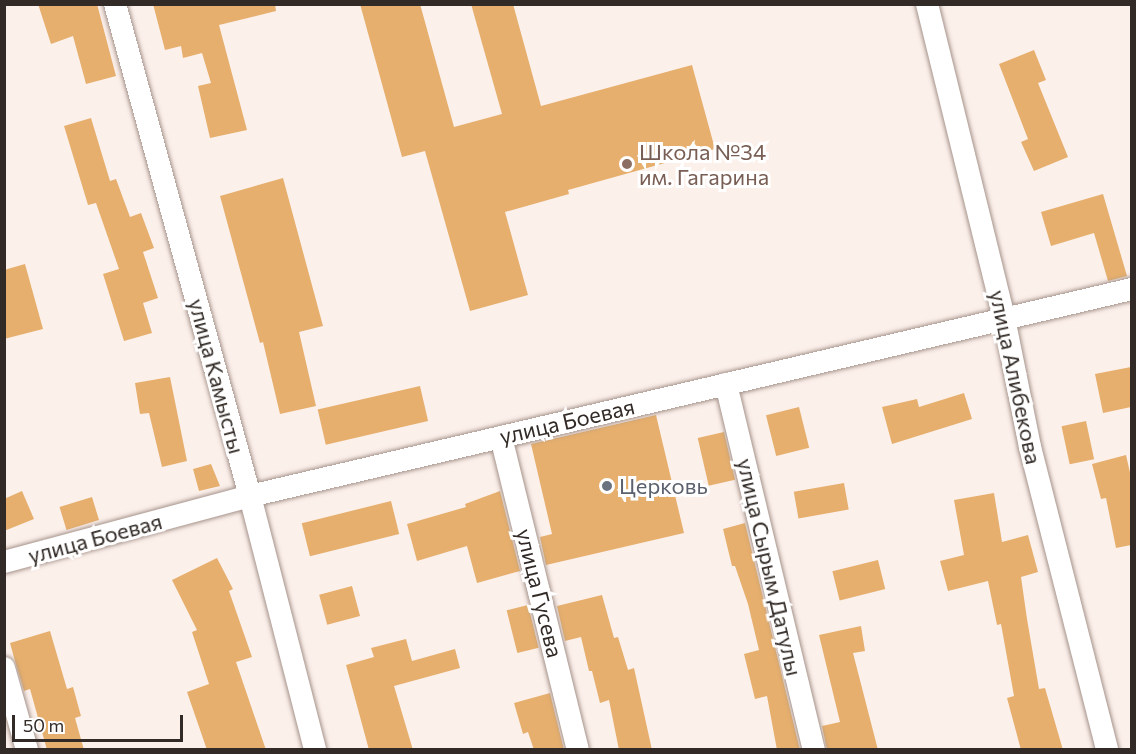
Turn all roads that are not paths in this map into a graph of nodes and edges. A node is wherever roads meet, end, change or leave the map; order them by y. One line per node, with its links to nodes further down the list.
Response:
1 (115, 4): 7 (street, улица Камысты)
2 (927, 4): 4 (street, улица Алибекова)
3 (1131, 289): 4 (street, улица Боевая)
4 (1004, 318): 5 (street, улица Боевая); 14 (street, улица Алибекова)
5 (726, 384): 6 (street, улица Боевая); 13 (street, улица Сырым Датулы)
6 (501, 437): 7 (street, улица Боевая); 12 (street, улица Гусева)
7 (250, 496): 8 (street, улица Боевая); 11 (street, улица Камысты)
8 (4, 562)
9 (4, 668): 10 (street)
10 (27, 750)
11 (315, 750)
12 (578, 750)
13 (814, 750)
14 (1107, 750)

